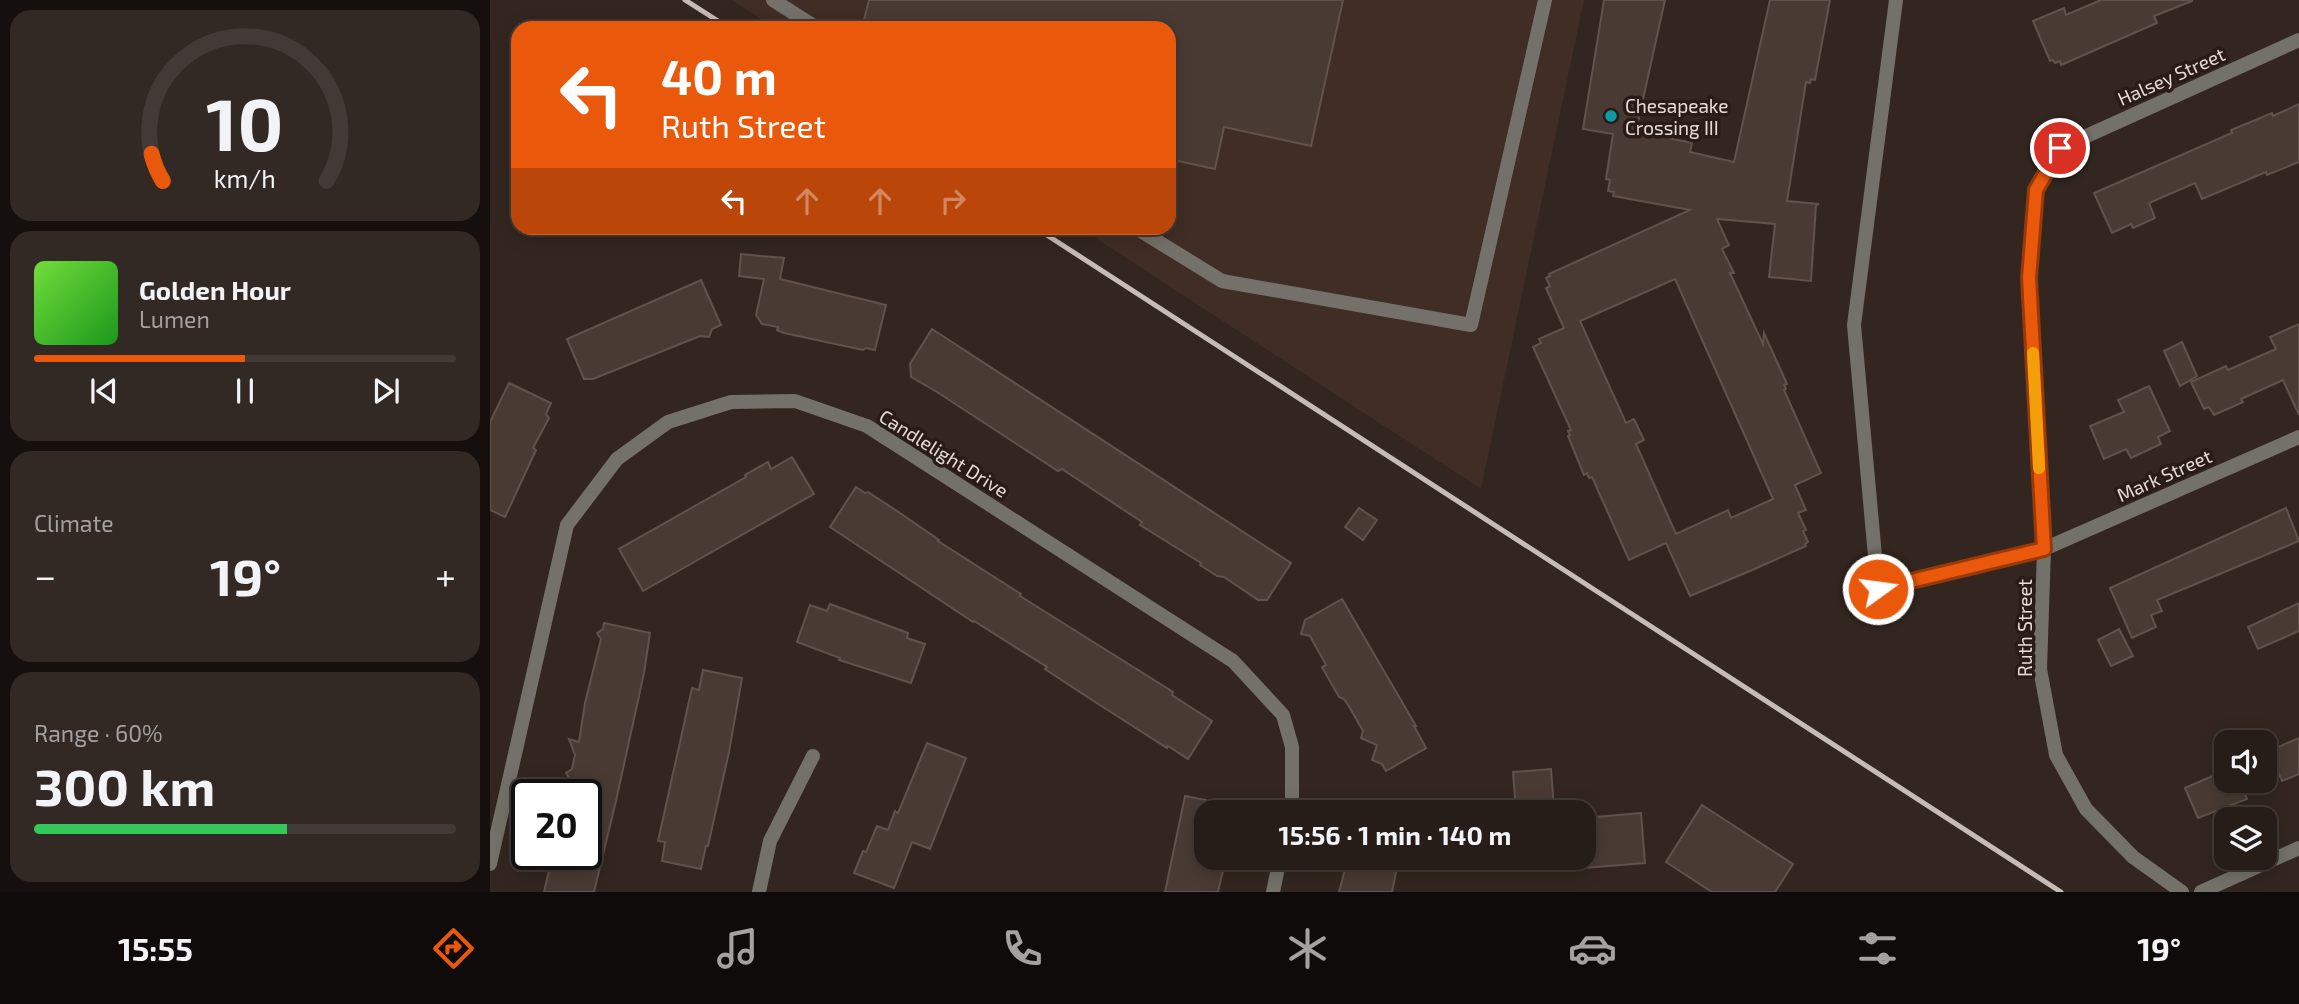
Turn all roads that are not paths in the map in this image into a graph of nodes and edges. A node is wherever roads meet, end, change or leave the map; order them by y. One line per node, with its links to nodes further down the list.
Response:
1 (773, 0): 4 (street)
2 (1545, 0): 7 (street)
3 (1896, 0): 9 (street, Mark Street)
4 (806, 21)
5 (2299, 40): 6 (street, Halsey Street)
6 (2060, 148): 9 (street, Ruth Street)
7 (1147, 235)
8 (2299, 437): 9 (street, Mark Street)
9 (2044, 549): 17 (street, Ruth Street)
10 (813, 756): 15 (street)
11 (1292, 800): 13 (street, Candlelight Drive)
12 (2299, 848): 18 (street)
13 (490, 864)
14 (1278, 870): 16 (street)
15 (759, 892)
16 (1273, 892)
17 (2182, 892)
18 (2201, 892)

